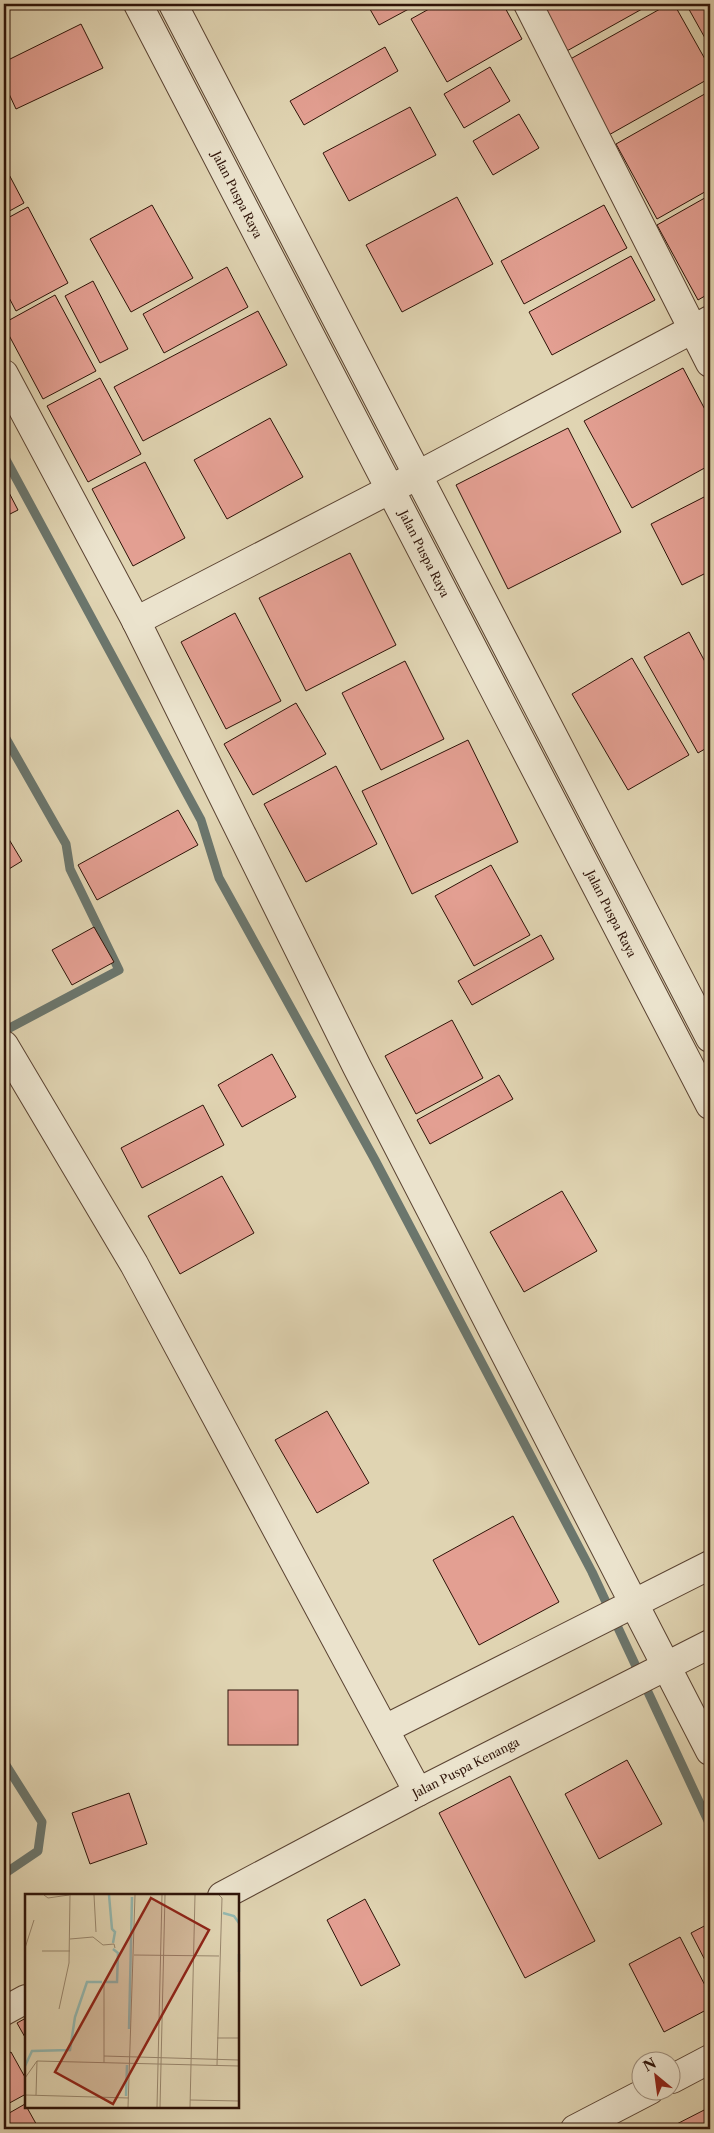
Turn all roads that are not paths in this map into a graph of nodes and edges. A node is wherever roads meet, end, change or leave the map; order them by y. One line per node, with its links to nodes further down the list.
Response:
1 (138, 4): 8 (street, Jalan Puspa Raya)
2 (173, 4): 7 (street)
3 (528, 4): 4 (street)
4 (702, 325): 5 (street); 7 (street)
5 (710, 363)
6 (4, 374): 9 (street)
7 (418, 476): 8 (street); 10 (street)
8 (390, 489): 9 (street); 12 (street, Jalan Puspa Raya)
9 (136, 621): 14 (street)
10 (710, 1038)
11 (4, 1045): 17 (street)
12 (710, 1105)
13 (710, 1565): 14 (street)
14 (635, 1604): 16 (street); 17 (street)
15 (710, 1644): 16 (street, Jalan Puspa Kenanga)
16 (667, 1666): 18 (street); 19 (street, Jalan Puspa Kenanga)
17 (385, 1729): 19 (street)
18 (710, 1751)
19 (418, 1792): 20 (street, Jalan Puspa Kenanga)
20 (226, 1894)
21 (25, 2000): 22 (street)
22 (4, 2011)
23 (710, 2059): 24 (street)
24 (682, 2074)
25 (632, 2099): 26 (street)
26 (575, 2129)

